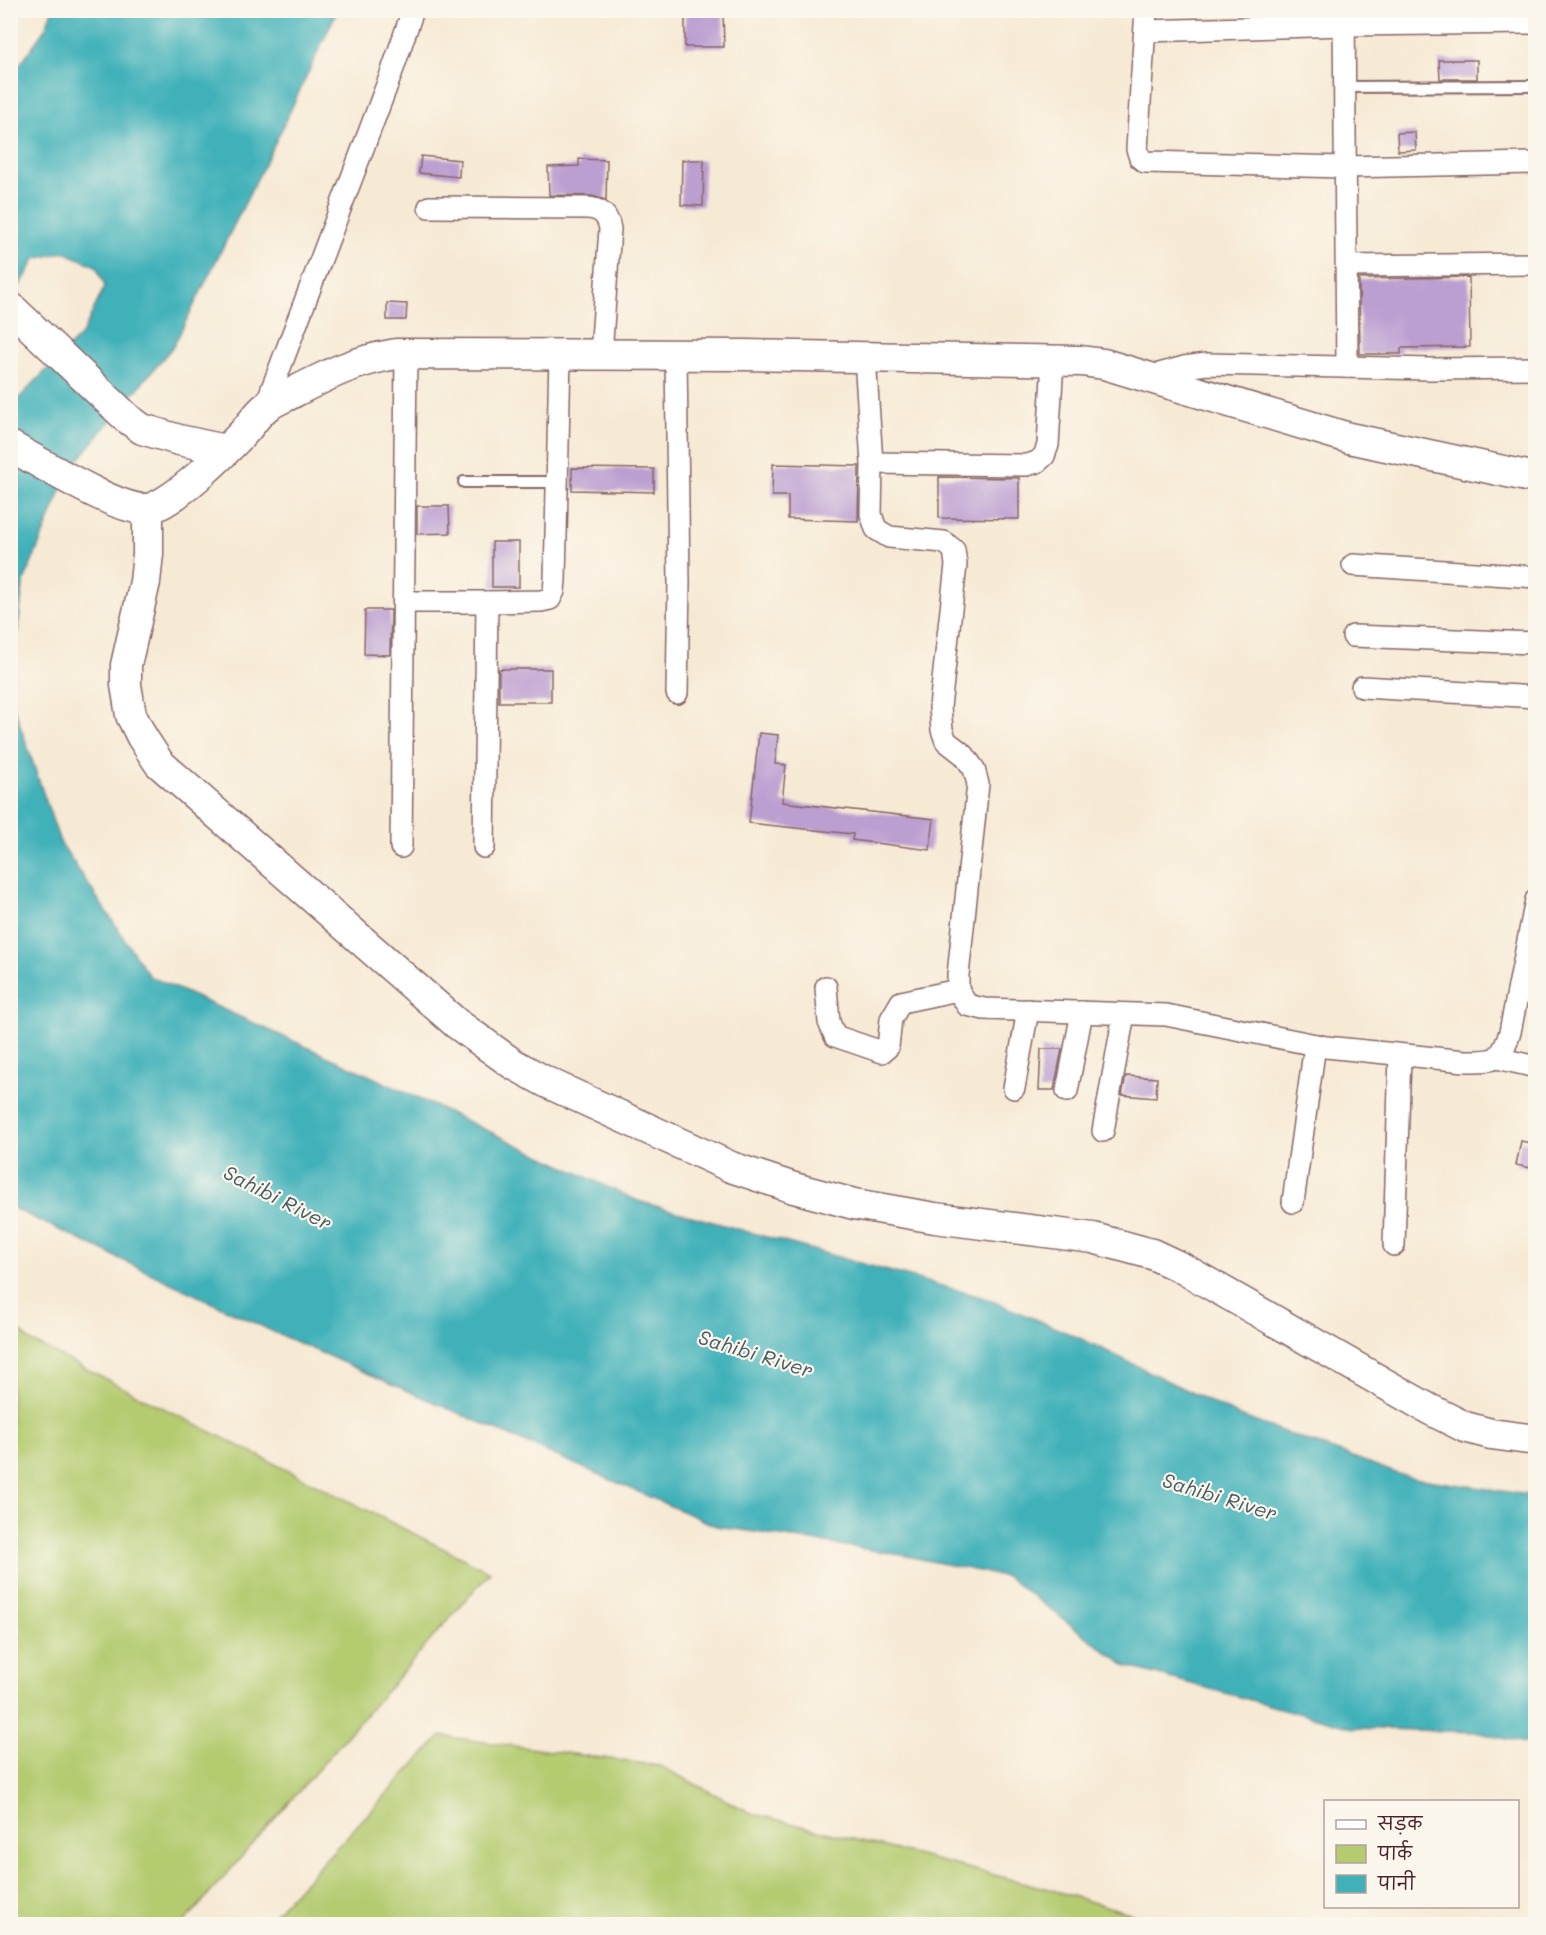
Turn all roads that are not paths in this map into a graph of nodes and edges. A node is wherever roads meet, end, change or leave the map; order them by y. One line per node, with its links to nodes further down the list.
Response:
1 (413, 10): 22 (street)
2 (1344, 18): 3 (street); 4 (street); 6 (street)
3 (1146, 21): 8 (street)
4 (1536, 23)
5 (1536, 86): 6 (lane)
6 (1344, 87): 8 (street)
7 (1536, 163): 8 (street)
8 (1344, 167): 11 (street)
9 (429, 207): 15 (street)
10 (1536, 264): 11 (street)
11 (1347, 266): 19 (street)
12 (13, 310): 24 (street)
13 (406, 354): 14 (street); 22 (street); 32 (street)
14 (560, 354): 15 (street); 28 (street)
15 (601, 354): 16 (street)
16 (676, 354): 17 (street); 37 (street)
17 (865, 357): 18 (street); 25 (street)
18 (1053, 360): 21 (street); 25 (street)
19 (1347, 367): 20 (street); 21 (street)
20 (1536, 368)
21 (1146, 377): 26 (street)
22 (265, 407): 24 (street)
23 (10, 446): 29 (street)
24 (225, 450): 29 (street)
25 (872, 463): 43 (street)
26 (1536, 478)
27 (464, 482): 28 (lane)
28 (557, 482): 33 (street)
29 (148, 509): 56 (street)
30 (1353, 565): 31 (street)
31 (1536, 577)
32 (405, 602): 33 (street); 39 (street)
33 (487, 602): 40 (street)
34 (1353, 636): 35 (street)
35 (1536, 643)
36 (1362, 687): 38 (street)
37 (677, 693)
38 (1536, 697)
39 (401, 847)
40 (484, 847)
41 (1536, 900): 49 (street)
42 (825, 987): 43 (street)
43 (958, 990): 44 (street)
44 (1029, 1010): 45 (street); 51 (street)
45 (1082, 1012): 46 (street); 52 (street)
46 (1124, 1014): 47 (street); 53 (street)
47 (1315, 1045): 48 (street); 54 (street)
48 (1400, 1054): 49 (street); 55 (street)
49 (1497, 1058): 50 (street)
50 (1536, 1067)
51 (1014, 1088)
52 (1067, 1091)
53 (1102, 1131)
54 (1293, 1202)
55 (1394, 1245)
56 (1536, 1440)

